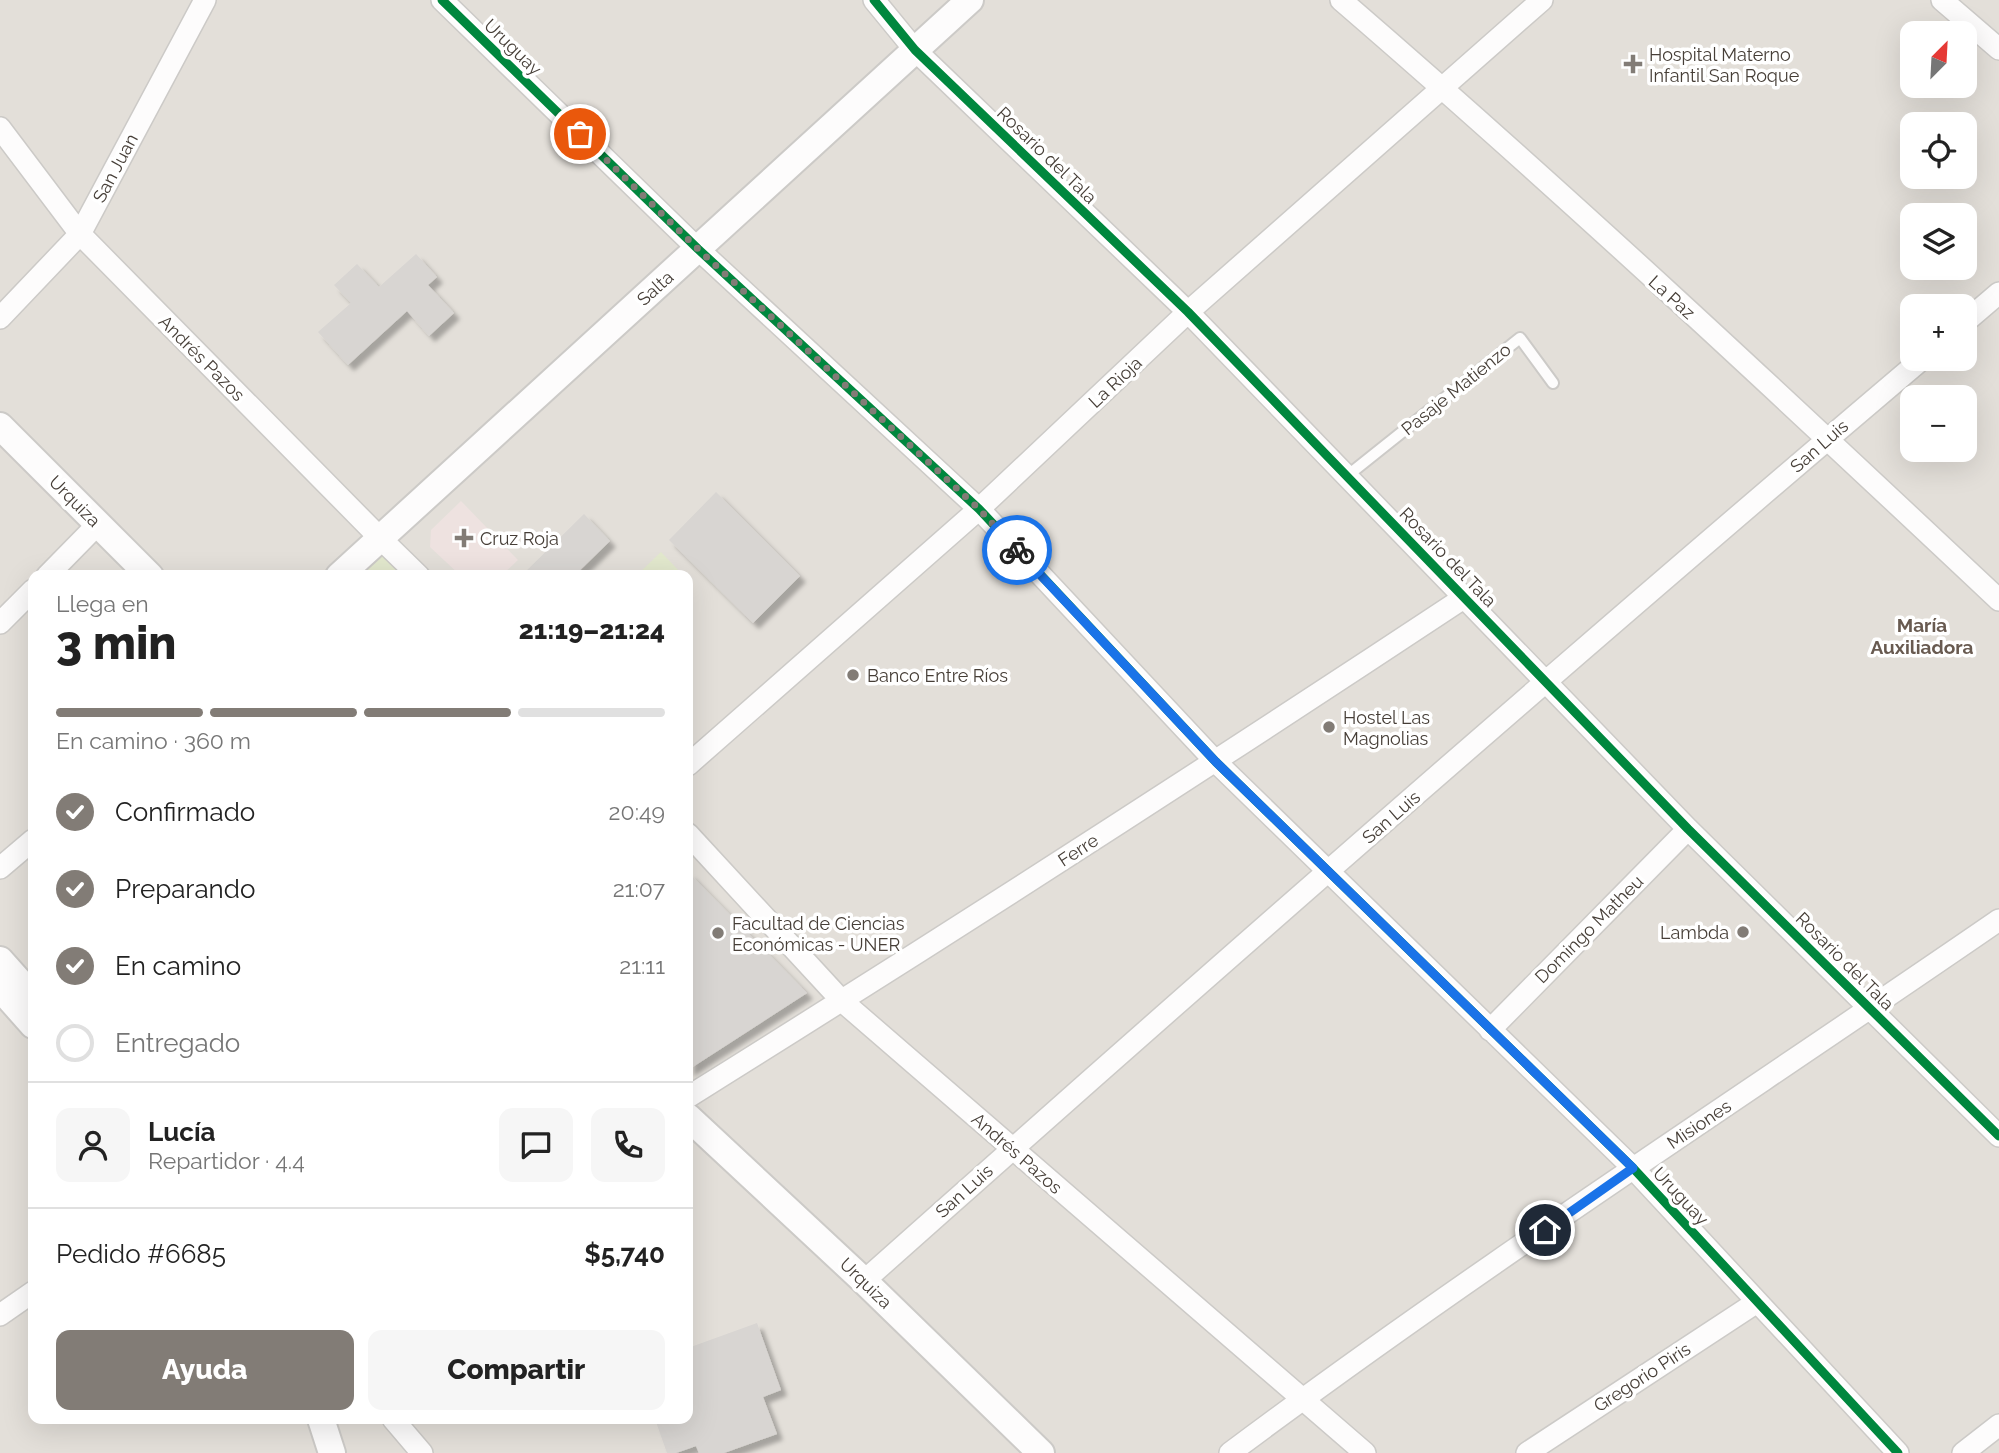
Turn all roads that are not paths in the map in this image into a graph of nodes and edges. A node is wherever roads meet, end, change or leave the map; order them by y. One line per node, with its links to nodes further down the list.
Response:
1 (205, 0): 12 (street, San Juan)
2 (442, 0): 13 (street, Uruguay)
3 (874, 0): 9 (street, Rosario del Tala)
4 (970, 0): 9 (street, Salta)
5 (1341, 0): 10 (street, La Paz)
6 (1542, 0): 10 (street, La Rioja)
7 (1942, 0): 8 (street)
8 (1999, 49)
9 (915, 50): 13 (street, Salta); 15 (street, Rosario del Tala)
10 (1443, 88): 15 (street, La Rioja); 21 (street, La Paz)
11 (0, 128): 12 (street, Andrés Pazos)
12 (80, 234): 17 (street, San Juan); 25 (street, Andrés Pazos)
13 (698, 249): 23 (street, Uruguay); 25 (street, Salta)
14 (1999, 293): 16 (street)
15 (1188, 312): 22 (street, Rosario del Tala); 23 (street, La Rioja)
16 (1977, 312)
17 (0, 318)
18 (1908, 371): 21 (street, San Luis)
19 (1553, 383): 22 (lane, Pasaje Matienzo)
20 (0, 426): 24 (street, Urquiza)
21 (1827, 439): 32 (street, La Paz); 34 (street, San Luis)
22 (1347, 476): 31 (street, Rosario del Tala)
23 (979, 509): 35 (street, La Rioja); 36 (street, Uruguay)
24 (98, 524): 26 (street); 27 (street, Urquiza)
25 (380, 539): 28 (street, Salta); 29 (street, Andrés Pazos)
26 (53, 570)
27 (144, 570)
28 (346, 570)
29 (413, 570)
30 (28, 595): 33 (street)
31 (1465, 597): 34 (street, Rosario del Tala); 36 (street, Ferre)
32 (1999, 600)
33 (0, 623)
34 (1546, 682): 37 (street, Rosario del Tala); 41 (street, San Luis)
35 (693, 761)
36 (1216, 762): 41 (street, Uruguay); 46 (street, Ferre)
37 (1688, 829): 47 (street, Rosario del Tala); 49 (street, Domingo Matheu)
38 (693, 839): 46 (street, Andrés Pazos)
39 (28, 844): 40 (street)
40 (0, 868)
41 (1329, 872): 49 (street, Uruguay); 53 (street, San Luis)
42 (1999, 920): 47 (street, Misiones)
43 (0, 960): 45 (street)
44 (0, 988): 48 (street)
45 (28, 991)
46 (842, 1001): 50 (street, Ferre); 53 (street, Andrés Pazos)
47 (1871, 1008): 52 (street, Rosario del Tala); 54 (street, Misiones)
48 (28, 1019)
49 (1490, 1030): 54 (street, Uruguay)
50 (693, 1094)
51 (693, 1122): 55 (street, Urquiza)
52 (1999, 1136)
53 (1013, 1149): 55 (street, San Luis); 59 (street, Andrés Pazos)
54 (1633, 1168): 57 (street, Uruguay); 59 (street, Misiones)
55 (864, 1281): 65 (street, Urquiza)
56 (28, 1295): 58 (street)
57 (1757, 1302): 68 (street, Gregorio Piris); 69 (street, Uruguay)
58 (0, 1315)
59 (1302, 1399): 66 (street, Misiones); 67 (street, Andrés Pazos)
60 (323, 1424): 63 (street)
61 (397, 1424): 64 (street)
62 (1999, 1425): 70 (street)
63 (332, 1453)
64 (422, 1453)
65 (1041, 1453)
66 (1230, 1453)
67 (1365, 1453)
68 (1527, 1453)
69 (1898, 1453)
70 (1963, 1453)

